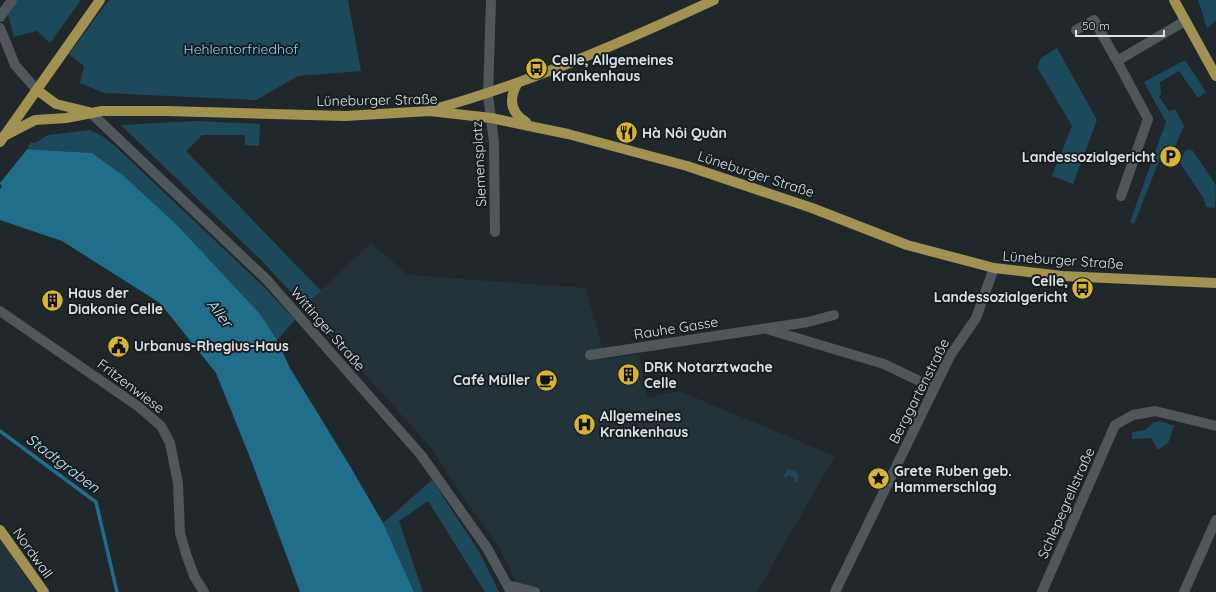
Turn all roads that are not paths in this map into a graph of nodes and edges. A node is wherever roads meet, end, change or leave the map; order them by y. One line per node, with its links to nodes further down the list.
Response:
1 (12, 0): 6 (street)
2 (100, 0): 13 (main road)
3 (491, 0): 14 (street, Siemensplatz)
4 (714, 0): 12 (main road)
5 (1174, 0): 7 (main road)
6 (0, 17)
7 (1185, 21): 10 (street); 11 (main road)
8 (0, 28): 13 (street)
9 (1076, 30): 10 (street)
10 (1117, 61): 20 (street)
11 (1216, 76)
12 (517, 84): 14 (main road); 18 (main road)
13 (37, 90): 16 (main road, Lüneburger Straße); 19 (main road)
14 (488, 95): 15 (main road); 17 (street, Siemensplatz)
15 (430, 111): 16 (main road, Lüneburger Straße); 17 (main road, Lüneburger Straße)
16 (91, 113): 19 (main road, Lüneburger Straße); 32 (street, Wittinger Straße)
17 (491, 118): 18 (main road, Lüneburger Straße); 21 (street, Siemensplatz)
18 (529, 124): 22 (main road, Lüneburger Straße)
19 (3, 138)
20 (1121, 196)
21 (495, 232)
22 (994, 268): 23 (main road, Lüneburger Straße); 28 (street, Berggartenstraße)
23 (1216, 283)
24 (0, 311): 34 (street, Fritzenwiese)
25 (834, 315): 26 (street, Rauhe Gasse)
26 (766, 329): 27 (street, Rauhe Gasse); 28 (street, Rauhe Gasse)
27 (590, 355)
28 (934, 388): 36 (street, Berggartenstraße)
29 (1216, 426): 37 (street, Schlepegrellstraße)
30 (1216, 520): 38 (street)
31 (0, 530): 33 (main road, Nordwall)
32 (509, 589): 35 (street)
33 (44, 592)
34 (204, 592)
35 (535, 592)
36 (835, 592)
37 (1042, 592)
38 (1184, 592)

